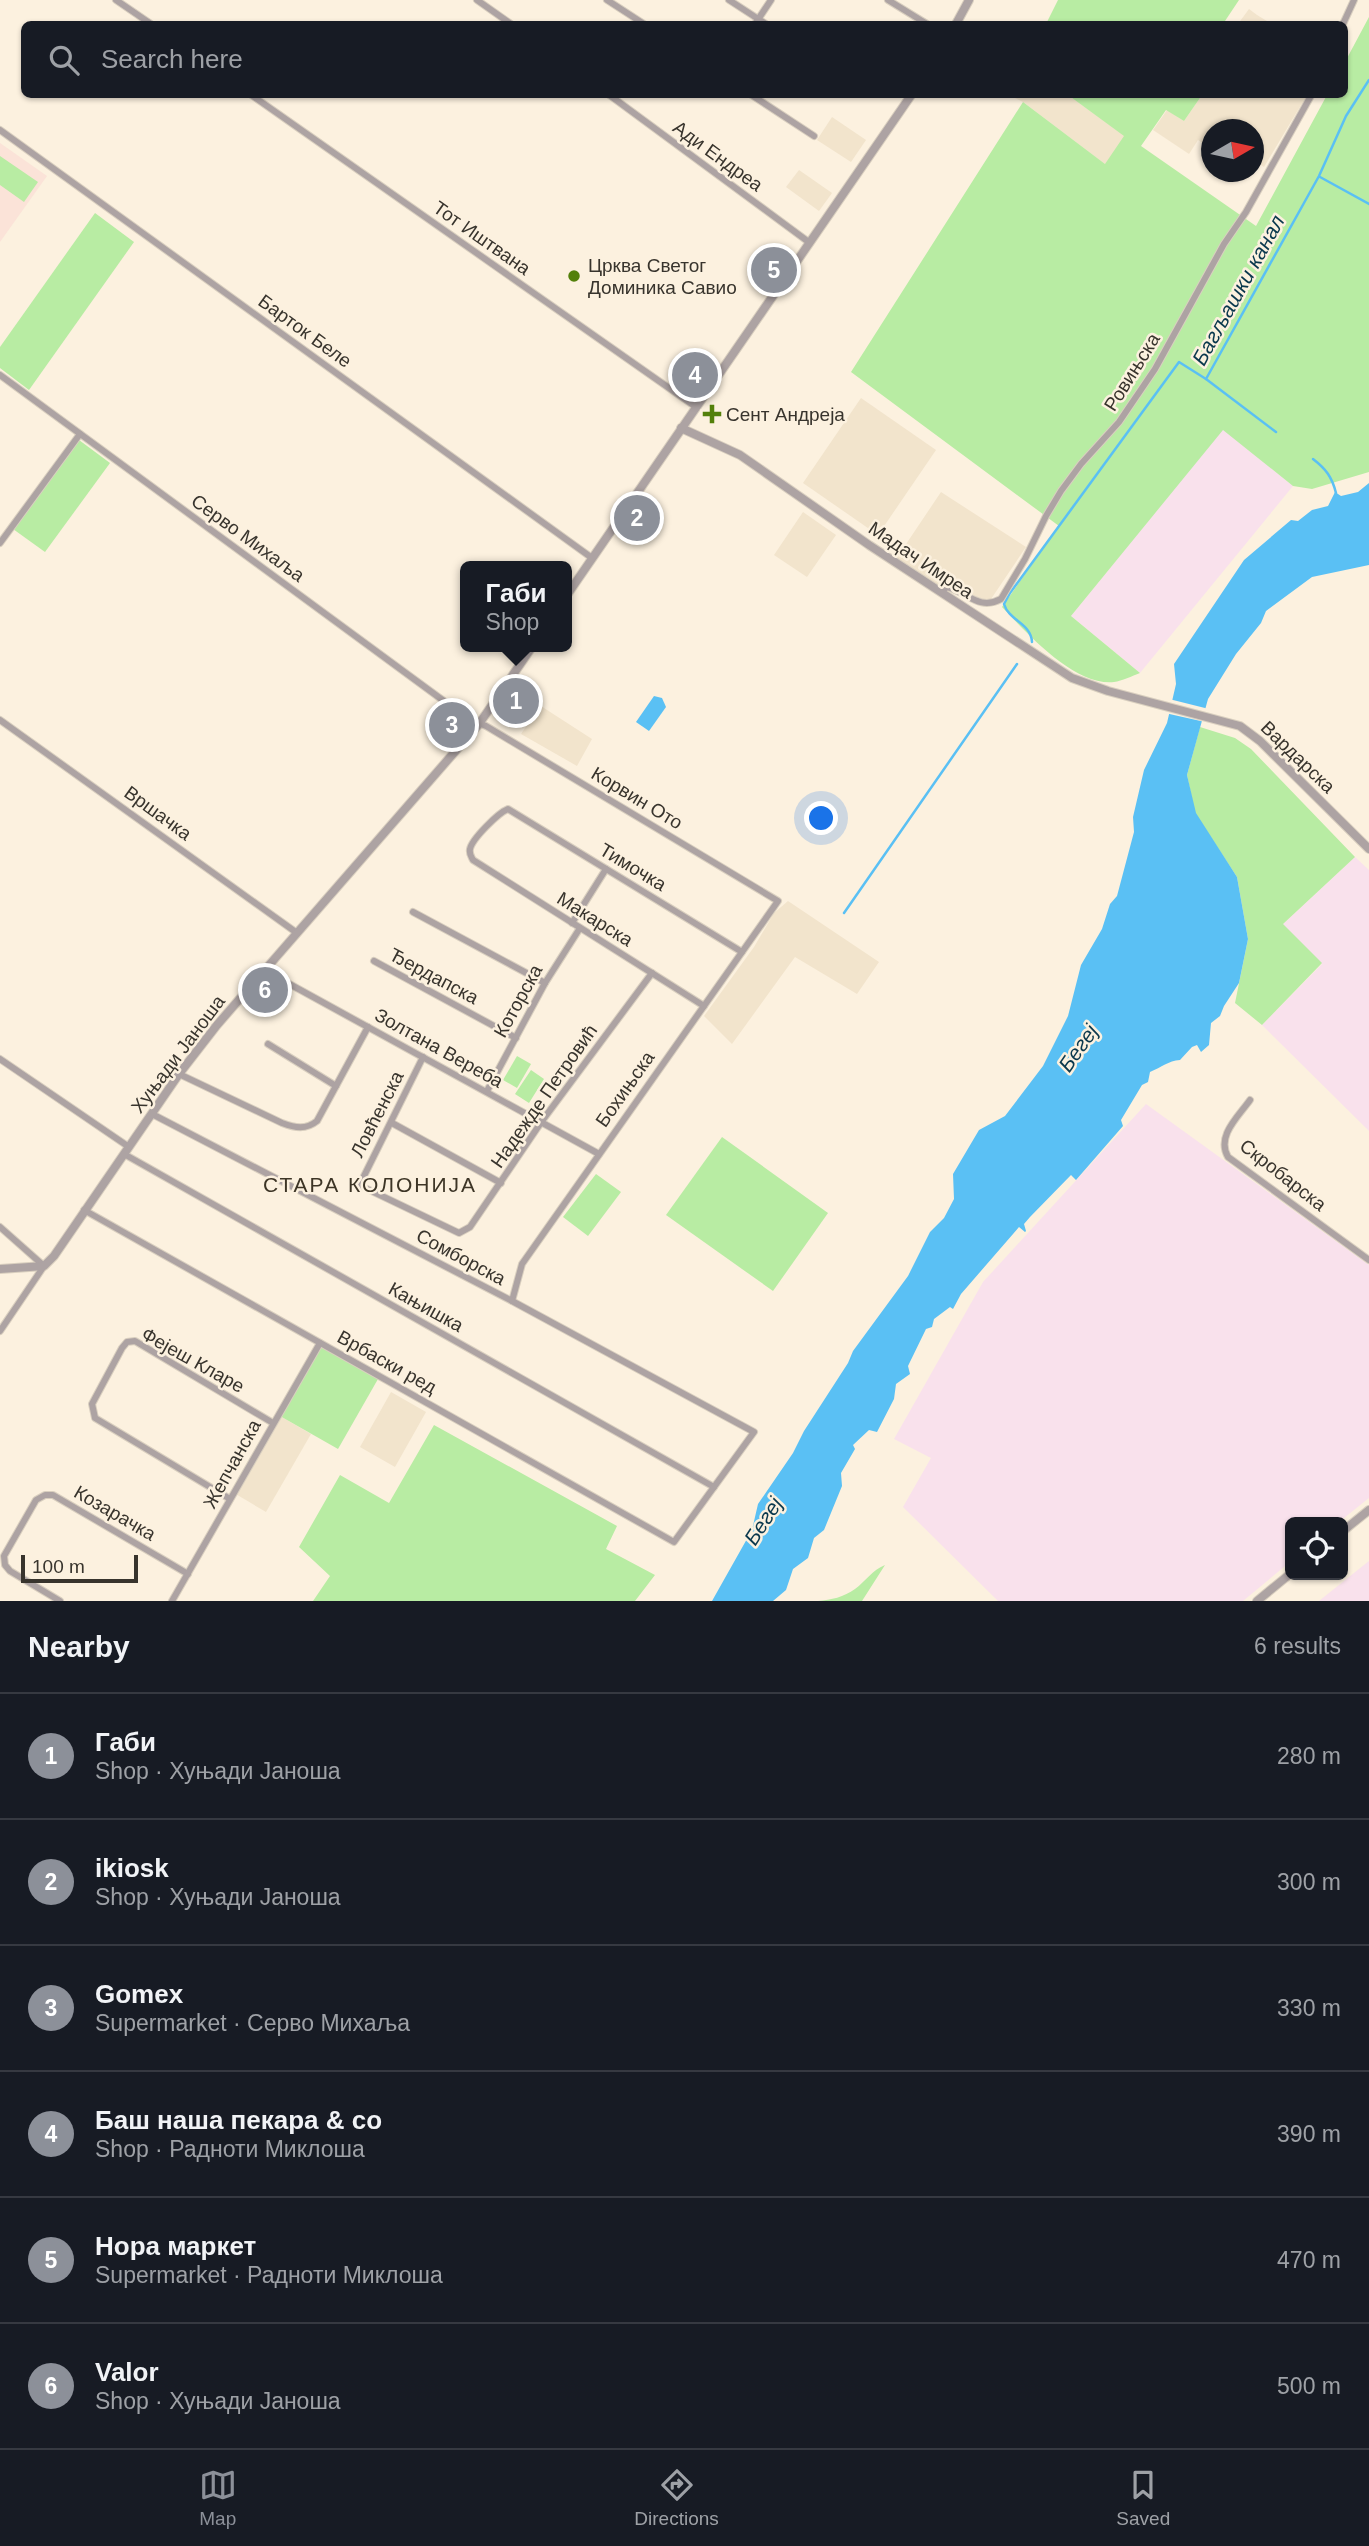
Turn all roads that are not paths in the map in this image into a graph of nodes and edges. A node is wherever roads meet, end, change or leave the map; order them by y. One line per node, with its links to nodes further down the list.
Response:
1 (116, 0): 9 (street)
2 (477, 0): 10 (street)
3 (607, 0): 11 (street)
4 (729, 0): 12 (street)
5 (771, 0): 13 (street)
6 (888, 0): 14 (street)
7 (969, 0): 15 (street)
8 (1354, 0): 16 (street)
9 (147, 21)
10 (507, 21)
11 (639, 21)
12 (756, 21)
13 (758, 21)
14 (922, 21)
15 (958, 21)
16 (1344, 21)
17 (256, 98): 26 (street, Тот Иштвана)
18 (613, 98): 24 (street, Ади Ендреа)
19 (756, 98): 23 (street)
20 (909, 98): 24 (street)
21 (1310, 98): 32 (street, Ровињска)
22 (0, 130): 30 (street, Барток Беле)
23 (814, 136)
24 (810, 243): 26 (street)
25 (0, 375): 28 (street, Серво Михаља)
26 (696, 407): 27 (street)
27 (681, 428): 30 (street); 32 (street, Мадач Имреа)
28 (80, 434): 29 (street); 36 (street, Серво Михаља)
29 (0, 543)
30 (592, 558): 31 (street)
31 (572, 588)
32 (941, 593): 34 (street, Мадач Имреа)
33 (529, 652): 36 (street, Хуњади Јаноша)
34 (1151, 702): 37 (street, Вардарска)
35 (0, 720): 44 (street, Вршачка)
36 (479, 723): 40 (street, Корвин Ото); 44 (street, Хуњади Јаноша)
37 (1369, 849)
38 (471, 858): 39 (street, Тимочка); 42 (street, Макарска)
39 (606, 869): 42 (street); 45 (street, Тимочка)
40 (778, 901): 45 (street, Бохињска)
41 (413, 912): 49 (street)
42 (572, 923): 43 (street, Макарска)
43 (580, 928): 48 (street, Макарска); 49 (street, Которска)
44 (297, 933): 47 (street, Хуњади Јаноша)
45 (742, 952): 50 (street, Бохињска)
46 (374, 961): 52 (street, Ђердапска)
47 (264, 970): 51 (street, Золтана Вереба); 56 (street, Хуњади Јаноша)
48 (652, 973): 50 (street, Макарска); 61 (street, Надежде Петровић)
49 (545, 984): 52 (street, Которска)
50 (704, 1006): 64 (street, Бохињска)
51 (368, 1027): 54 (street, Золтана Вереба); 57 (street)
52 (516, 1038): 58 (street, Которска)
53 (268, 1044): 57 (street)
54 (423, 1057): 58 (street, Золтана Вереба); 62 (street, Ловћенска)
55 (0, 1059): 63 (street, Кањишка)
56 (179, 1074): 57 (street); 60 (street, Хуњади Јаноша)
57 (336, 1086)
58 (487, 1091): 61 (street, Золтана Вереба)
59 (1250, 1100): 69 (street, Скробарска)
60 (152, 1114): 63 (street, Хуњади Јаноша); 72 (street, Сомборска)
61 (542, 1121): 64 (street, Золтана Вереба); 65 (street, Надежде Петровић)
62 (392, 1123): 65 (street); 68 (street, Ловћенска)
63 (126, 1150): 66 (street, Хуњади Јаноша); 76 (street, Кањишка)
64 (598, 1154): 72 (street, Бохињска)
65 (501, 1182): 68 (street, Надежде Петровић)
66 (84, 1210): 70 (street, Хуњади Јаноша); 74 (street, Врбаски ред)
67 (0, 1227): 70 (street)
68 (459, 1233)
69 (1369, 1260)
70 (44, 1266): 71 (street); 73 (street, Хуњади Јаноша)
71 (0, 1269)
72 (512, 1301): 76 (street, Сомборска)
73 (0, 1331)
74 (320, 1343): 75 (street, Жепчанска); 76 (street, Врбаски ред)
75 (273, 1423): 77 (street, Жепчанска); 77 (street, Фејеш Кларе)
76 (714, 1487)
77 (230, 1499): 80 (street, Жепчанска)
78 (1369, 1510): 79 (street)
79 (1348, 1527)
80 (188, 1574): 83 (street, Козарачка); 84 (street, Жепчанска)
81 (1285, 1578): 82 (street)
82 (1265, 1594): 85 (street); 86 (street)
83 (60, 1601)
84 (172, 1601)
85 (1257, 1601)
86 (1274, 1601)

